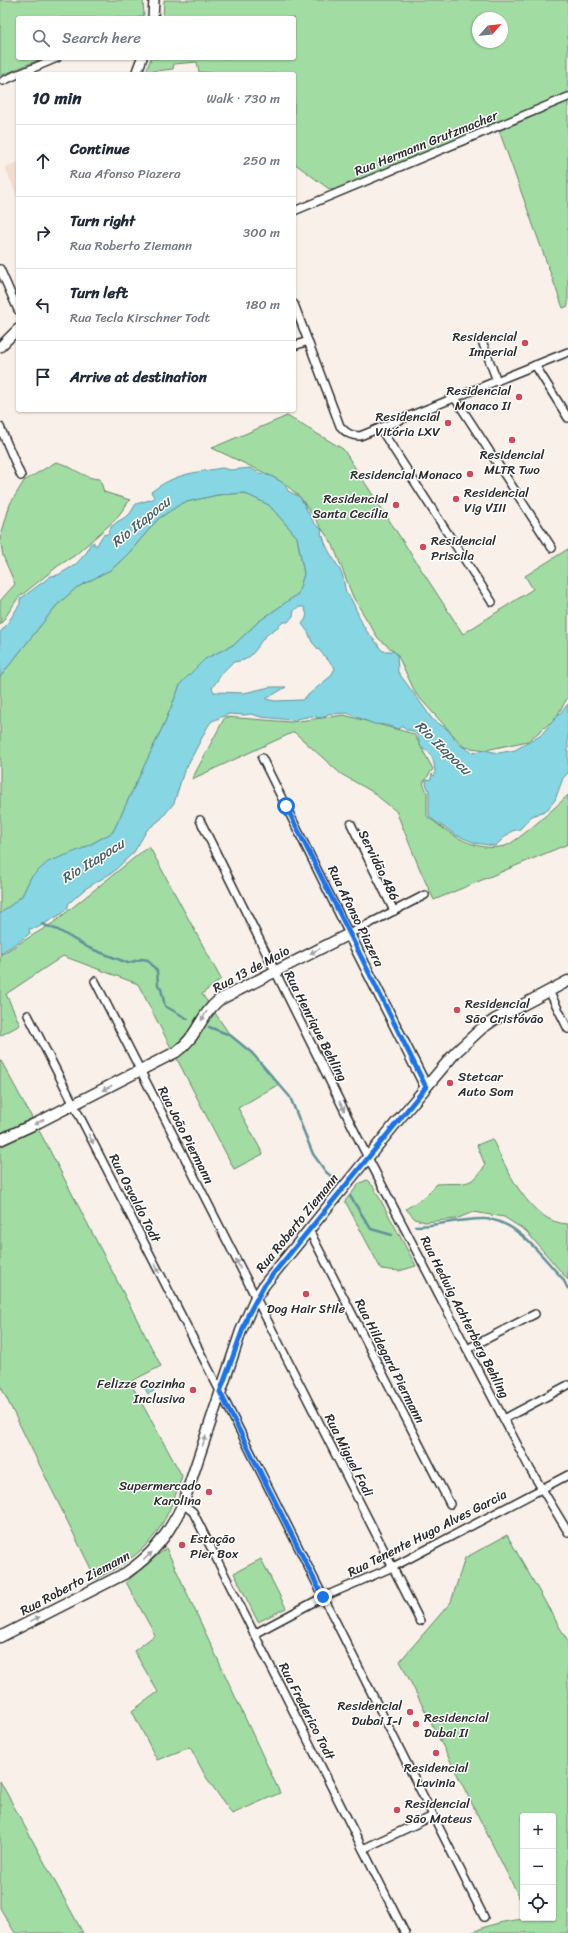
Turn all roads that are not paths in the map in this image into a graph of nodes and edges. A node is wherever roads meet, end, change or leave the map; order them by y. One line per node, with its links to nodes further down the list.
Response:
1 (154, 0): 2 (street)
2 (152, 16)
3 (52, 60): 5 (street)
4 (141, 60): 6 (street)
5 (24, 72)
6 (137, 72)
7 (16, 75): 8 (street)
8 (3, 81)
9 (568, 97): 10 (street, Rua Hermann Grutzmacher)
10 (296, 210)
11 (0, 269): 12 (street)
12 (16, 305)
13 (296, 309): 15 (street)
14 (16, 331): 18 (street)
15 (308, 341): 17 (street); 25 (street)
16 (482, 341): 21 (street)
17 (296, 345)
18 (0, 347)
19 (568, 352): 20 (street)
20 (535, 365): 21 (street); 23 (street)
21 (497, 381): 22 (street)
22 (455, 398): 25 (street); 27 (street)
23 (568, 418)
24 (0, 427): 26 (street)
25 (380, 428): 28 (street)
26 (21, 476)
27 (552, 548)
28 (492, 602)
29 (262, 758): 34 (street, Rua Afonso Piazera)
30 (200, 820): 35 (street, Rua Henrique Behling)
31 (348, 825): 33 (street)
32 (426, 895): 33 (street, Rua 13 de Maio)
33 (392, 912): 34 (street, Rua 13 de Maio)
34 (350, 934): 35 (main road, Rua 13 de Maio, one-way to 35); 42 (main road, Rua Afonso Piazera)
35 (275, 971): 41 (main road, Rua 13 de Maio, one-way to 41); 45 (street, Rua Henrique Behling, one-way to 45)
36 (95, 981): 41 (street, Rua João Piermann)
37 (568, 981): 38 (main road, Rua Roberto Ziemann)
38 (549, 991): 40 (street); 42 (main road, Rua Roberto Ziemann)
39 (28, 1016): 43 (street, Rua Osvaldo Todt)
40 (568, 1029)
41 (140, 1071): 43 (main road, Rua 13 de Maio, one-way to 43); 47 (street, Rua João Piermann, one-way to 41)
42 (426, 1087): 45 (main road, Rua Roberto Ziemann)
43 (74, 1105): 44 (main road, Rua 13 de Maio, one-way to 44); 51 (street, Rua Osvaldo Todt, one-way to 51)
44 (0, 1140)
45 (368, 1156): 46 (main road, Rua Roberto Ziemann); 49 (street, Rua Hedwig Achterberg Behling)
46 (308, 1230): 47 (main road, Rua Roberto Ziemann); 56 (street, Rua Hildegard Piermann)
47 (255, 1299): 51 (main road, Rua Roberto Ziemann); 58 (street, Rua Miguel Fodi)
48 (535, 1314): 49 (street)
49 (467, 1349): 52 (street, Rua Hedwig Achterberg Behling)
50 (568, 1385): 52 (street)
51 (220, 1392): 55 (main road, Rua Roberto Ziemann, one-way to 51); 59 (street, Rua Osvaldo Todt)
52 (504, 1419): 54 (street, Rua Hedwig Achterberg Behling)
53 (568, 1475): 54 (street, Rua Tenente Hugo Alves Garcia)
54 (542, 1488): 57 (street, Rua Hedwig Achterberg Behling); 58 (street, Rua Tenente Hugo Alves Garcia)
55 (182, 1504): 61 (street, Rua Frederico Todt); 62 (main road, Rua Roberto Ziemann, one-way to 55)
56 (450, 1504)
57 (568, 1532)
58 (393, 1567): 59 (street, Rua Tenente Hugo Alves Garcia); 60 (street, Rua Miguel Fodi)
59 (323, 1597): 61 (street, Rua Tenente Hugo Alves Garcia); 63 (street, Rua Osvaldo Todt)
60 (420, 1621)
61 (254, 1634): 64 (street, Rua Frederico Todt)
62 (0, 1637)
63 (433, 1816): 64 (street); 65 (street, Rua Osvaldo Todt)
64 (363, 1849): 66 (street, Rua Frederico Todt)
65 (484, 1917)
66 (405, 1933)

